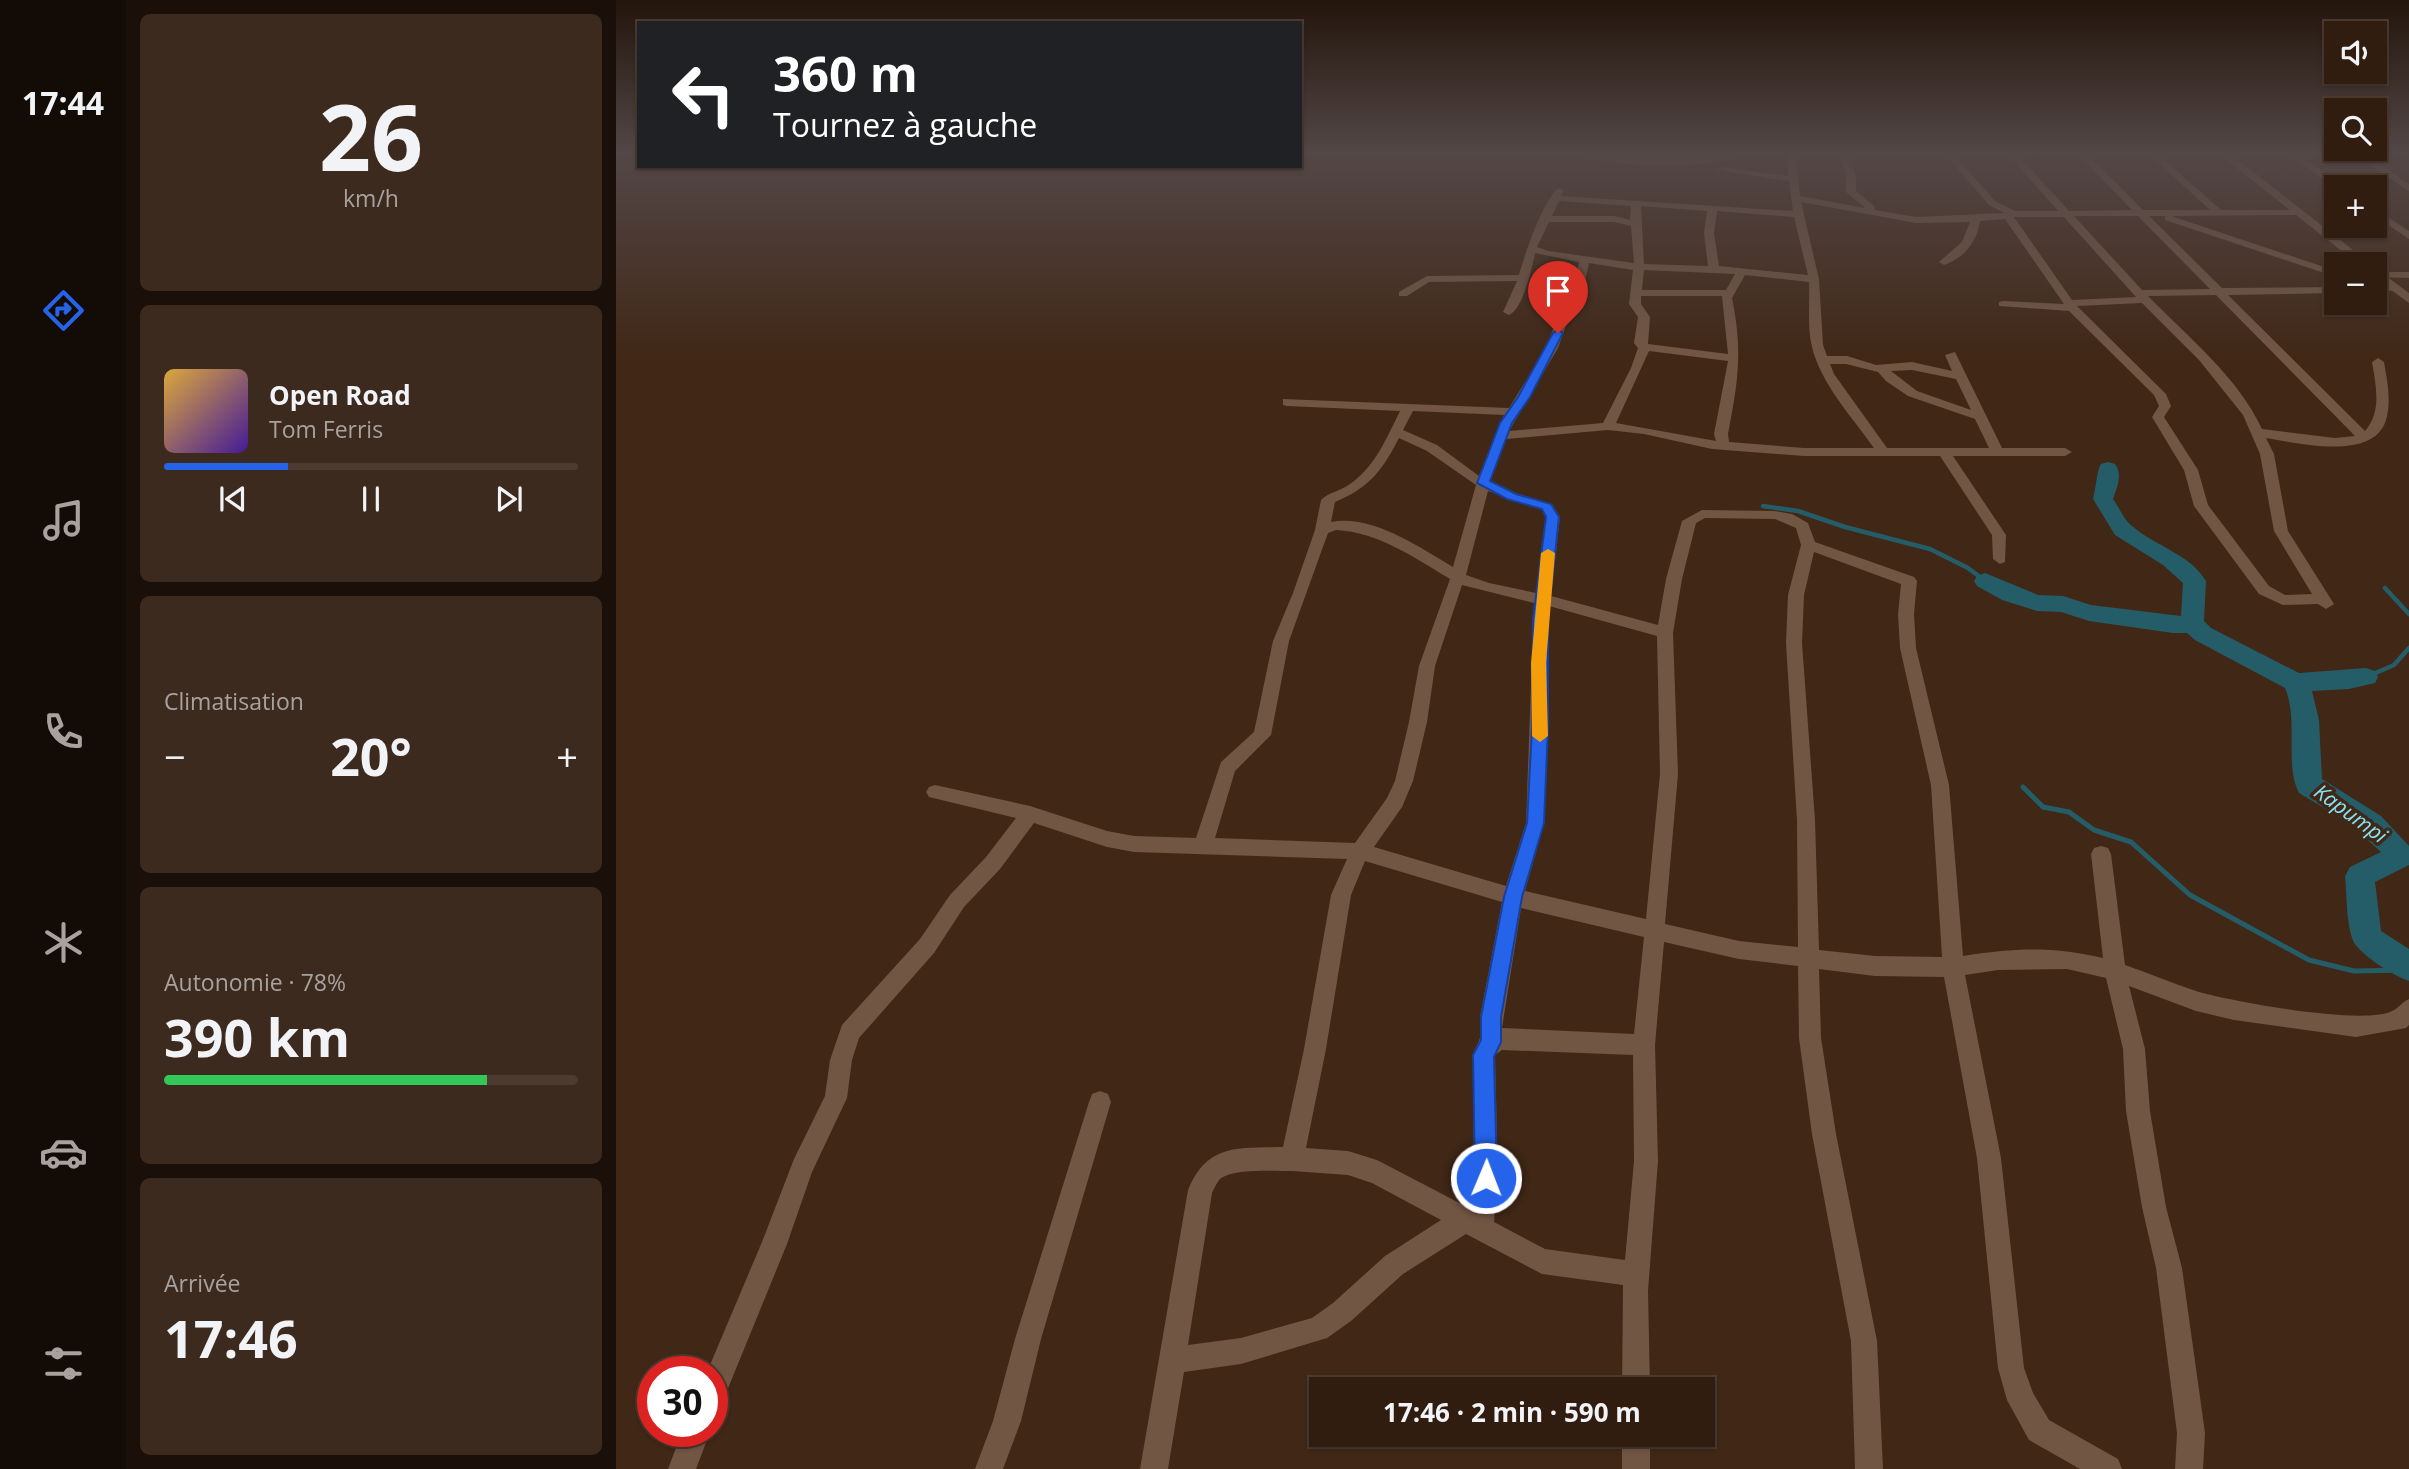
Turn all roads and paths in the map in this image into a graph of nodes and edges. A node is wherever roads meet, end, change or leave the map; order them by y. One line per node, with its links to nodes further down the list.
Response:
1 (1544, 222): 14 (street)
2 (1628, 222): 12 (street)
3 (1710, 222): 19 (street)
4 (1802, 222): 24 (street)
5 (1975, 222): 17 (street)
6 (2015, 222): 35 (street)
7 (2075, 222): 32 (street)
8 (2150, 222): 30 (street)
9 (2176, 222): 20 (street)
10 (2310, 222): 15 (street)
11 (2389, 222): 13 (street)
12 (1635, 224): 18 (street)
13 (2409, 236)
14 (1531, 248): 16 (street); 23 (street)
15 (2350, 252)
16 (1585, 259): 18 (street); 46 (street)
17 (1944, 262)
18 (1637, 267): 19 (street); 28 (street)
19 (1714, 269): 21 (street)
20 (2324, 270)
21 (1742, 272): 24 (street); 29 (street)
22 (2409, 275): 25 (street)
23 (1524, 278): 31 (street); 36 (street)
24 (1814, 279): 40 (street)
25 (2387, 281)
26 (2387, 287): 33 (street)
27 (2324, 290): 30 (street)
28 (1637, 293): 29 (street); 37 (street)
29 (1729, 293): 39 (street)
30 (2221, 293): 32 (street); 52 (street)
31 (1403, 294)
32 (2142, 297): 35 (street); 50 (street)
33 (2409, 299)
34 (2003, 304): 35 (street)
35 (2072, 305): 50 (street)
36 (1509, 312)
37 (1644, 347): 39 (street); 48 (street)
38 (1951, 355): 43 (street)
39 (1734, 358): 53 (street)
40 (1822, 360): 42 (street); 57 (street)
41 (2378, 362): 52 (street)
42 (1882, 369): 43 (street); 47 (street)
43 (1961, 376): 47 (street)
44 (1287, 402): 45 (street)
45 (1408, 408): 46 (street); 49 (street)
46 (1514, 412): 51 (street)
47 (1980, 416): 54 (street)
48 (1608, 426): 51 (street); 53 (street)
49 (1396, 432): 58 (street); 59 (street)
50 (2260, 433): 52 (street)
51 (1500, 436): 58 (street)
52 (2364, 438)
53 (1723, 445): 57 (street)
54 (1997, 451): 55 (street); 56 (street)
55 (1942, 452): 57 (street); 61 (street)
56 (2065, 452)
57 (1884, 453)
58 (1483, 483): 62 (street); 63 (street)
59 (1322, 530): 62 (street); 67 (street)
60 (1808, 545): 64 (street); 72 (street); 73 (street)
61 (2000, 559)
62 (1458, 576): 63 (street); 68 (street)
63 (1543, 599): 64 (street); 70 (street)
64 (1665, 633): 71 (street)
65 (935, 792): 66 (street)
66 (1030, 814): 67 (street); 82 (street)
67 (1203, 845): 68 (street)
68 (1360, 851): 70 (street); 79 (street)
69 (2101, 854): 74 (street)
70 (1513, 897): 71 (street); 76 (street)
71 (1653, 929): 72 (street); 77 (street)
72 (1808, 956): 73 (street); 92 (street)
73 (1953, 967): 74 (street); 87 (street)
74 (2115, 971): 75 (street); 93 (street)
75 (2409, 1009)
76 (1491, 1042): 77 (street); 80 (street)
77 (1644, 1045): 81 (street)
78 (1100, 1102): 89 (street)
79 (1292, 1159): 80 (street); 83 (street)
80 (1472, 1225): 81 (street); 83 (street)
81 (1636, 1274): 84 (street)
82 (727, 1356)
83 (1172, 1360): 90 (street)
84 (1636, 1377)
85 (690, 1447): 88 (street)
86 (1636, 1447): 91 (street)
87 (2104, 1468)
88 (682, 1469)
89 (989, 1469)
90 (1154, 1469)
91 (1636, 1469)
92 (1869, 1469)
93 (2189, 1469)

